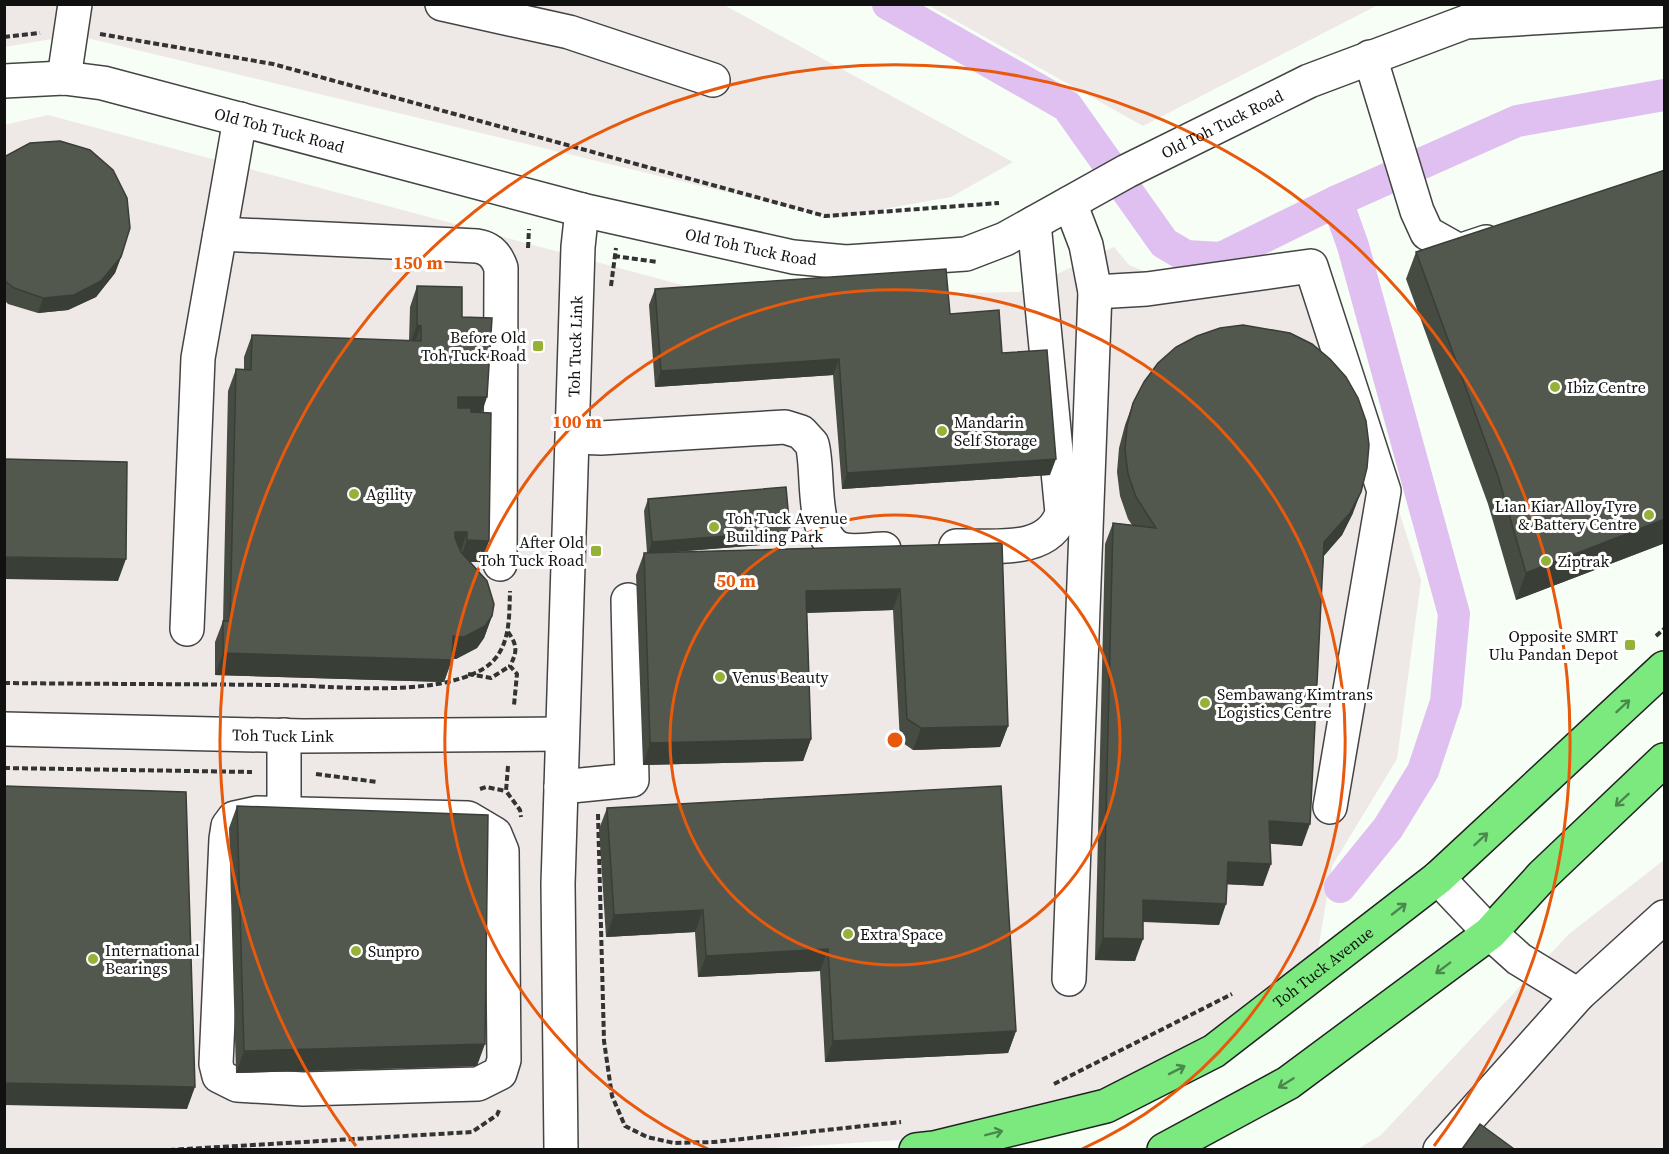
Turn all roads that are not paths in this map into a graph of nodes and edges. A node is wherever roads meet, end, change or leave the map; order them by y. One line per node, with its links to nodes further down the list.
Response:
1 (442, 4): 7 (street)
2 (1665, 10): 3 (street, Old Toh Tuck Road)
3 (1477, 12): 5 (street, Old Toh Tuck Road)
4 (73, 17): 6 (street)
5 (1370, 57): 10 (street, Old Toh Tuck Road); 13 (street)
6 (64, 78): 8 (street, Old Toh Tuck Road); 9 (street, Old Toh Tuck Road)
7 (713, 80)
8 (4, 81)
9 (240, 119): 11 (street, Old Toh Tuck Road); 14 (street)
10 (1082, 196): 12 (street, Old Toh Tuck Road); 15 (street)
11 (582, 210): 12 (street, Old Toh Tuck Road); 16 (street, Toh Tuck Link)
12 (1034, 223): 16 (street)
13 (1513, 232)
14 (220, 234): 17 (street); 19 (street)
15 (1095, 292): 26 (street); 31 (street)
16 (573, 436): 22 (street, Toh Tuck Link)
17 (500, 564)
18 (628, 600): 25 (street)
19 (188, 629)
20 (1656, 656): 28 (main road, Toh Tuck Avenue, one-way to 20)
21 (4, 729): 23 (street, Toh Tuck Link)
22 (562, 734): 23 (street, Toh Tuck Link); 25 (street, Toh Tuck Link)
23 (284, 735): 27 (street)
24 (1665, 760): 30 (main road, one-way to 30)
25 (561, 787): 34 (street, Toh Tuck Link)
26 (1330, 807)
27 (284, 814): 27 (street)
28 (1438, 878): 30 (street); 33 (main road, Toh Tuck Avenue, one-way to 28)
29 (1665, 917): 32 (street)
30 (1490, 933): 32 (street); 35 (main road, one-way to 35)
31 (1069, 979)
32 (1578, 995): 36 (street)
33 (910, 1136)
34 (561, 1149)
35 (1164, 1149)
36 (1440, 1149)

